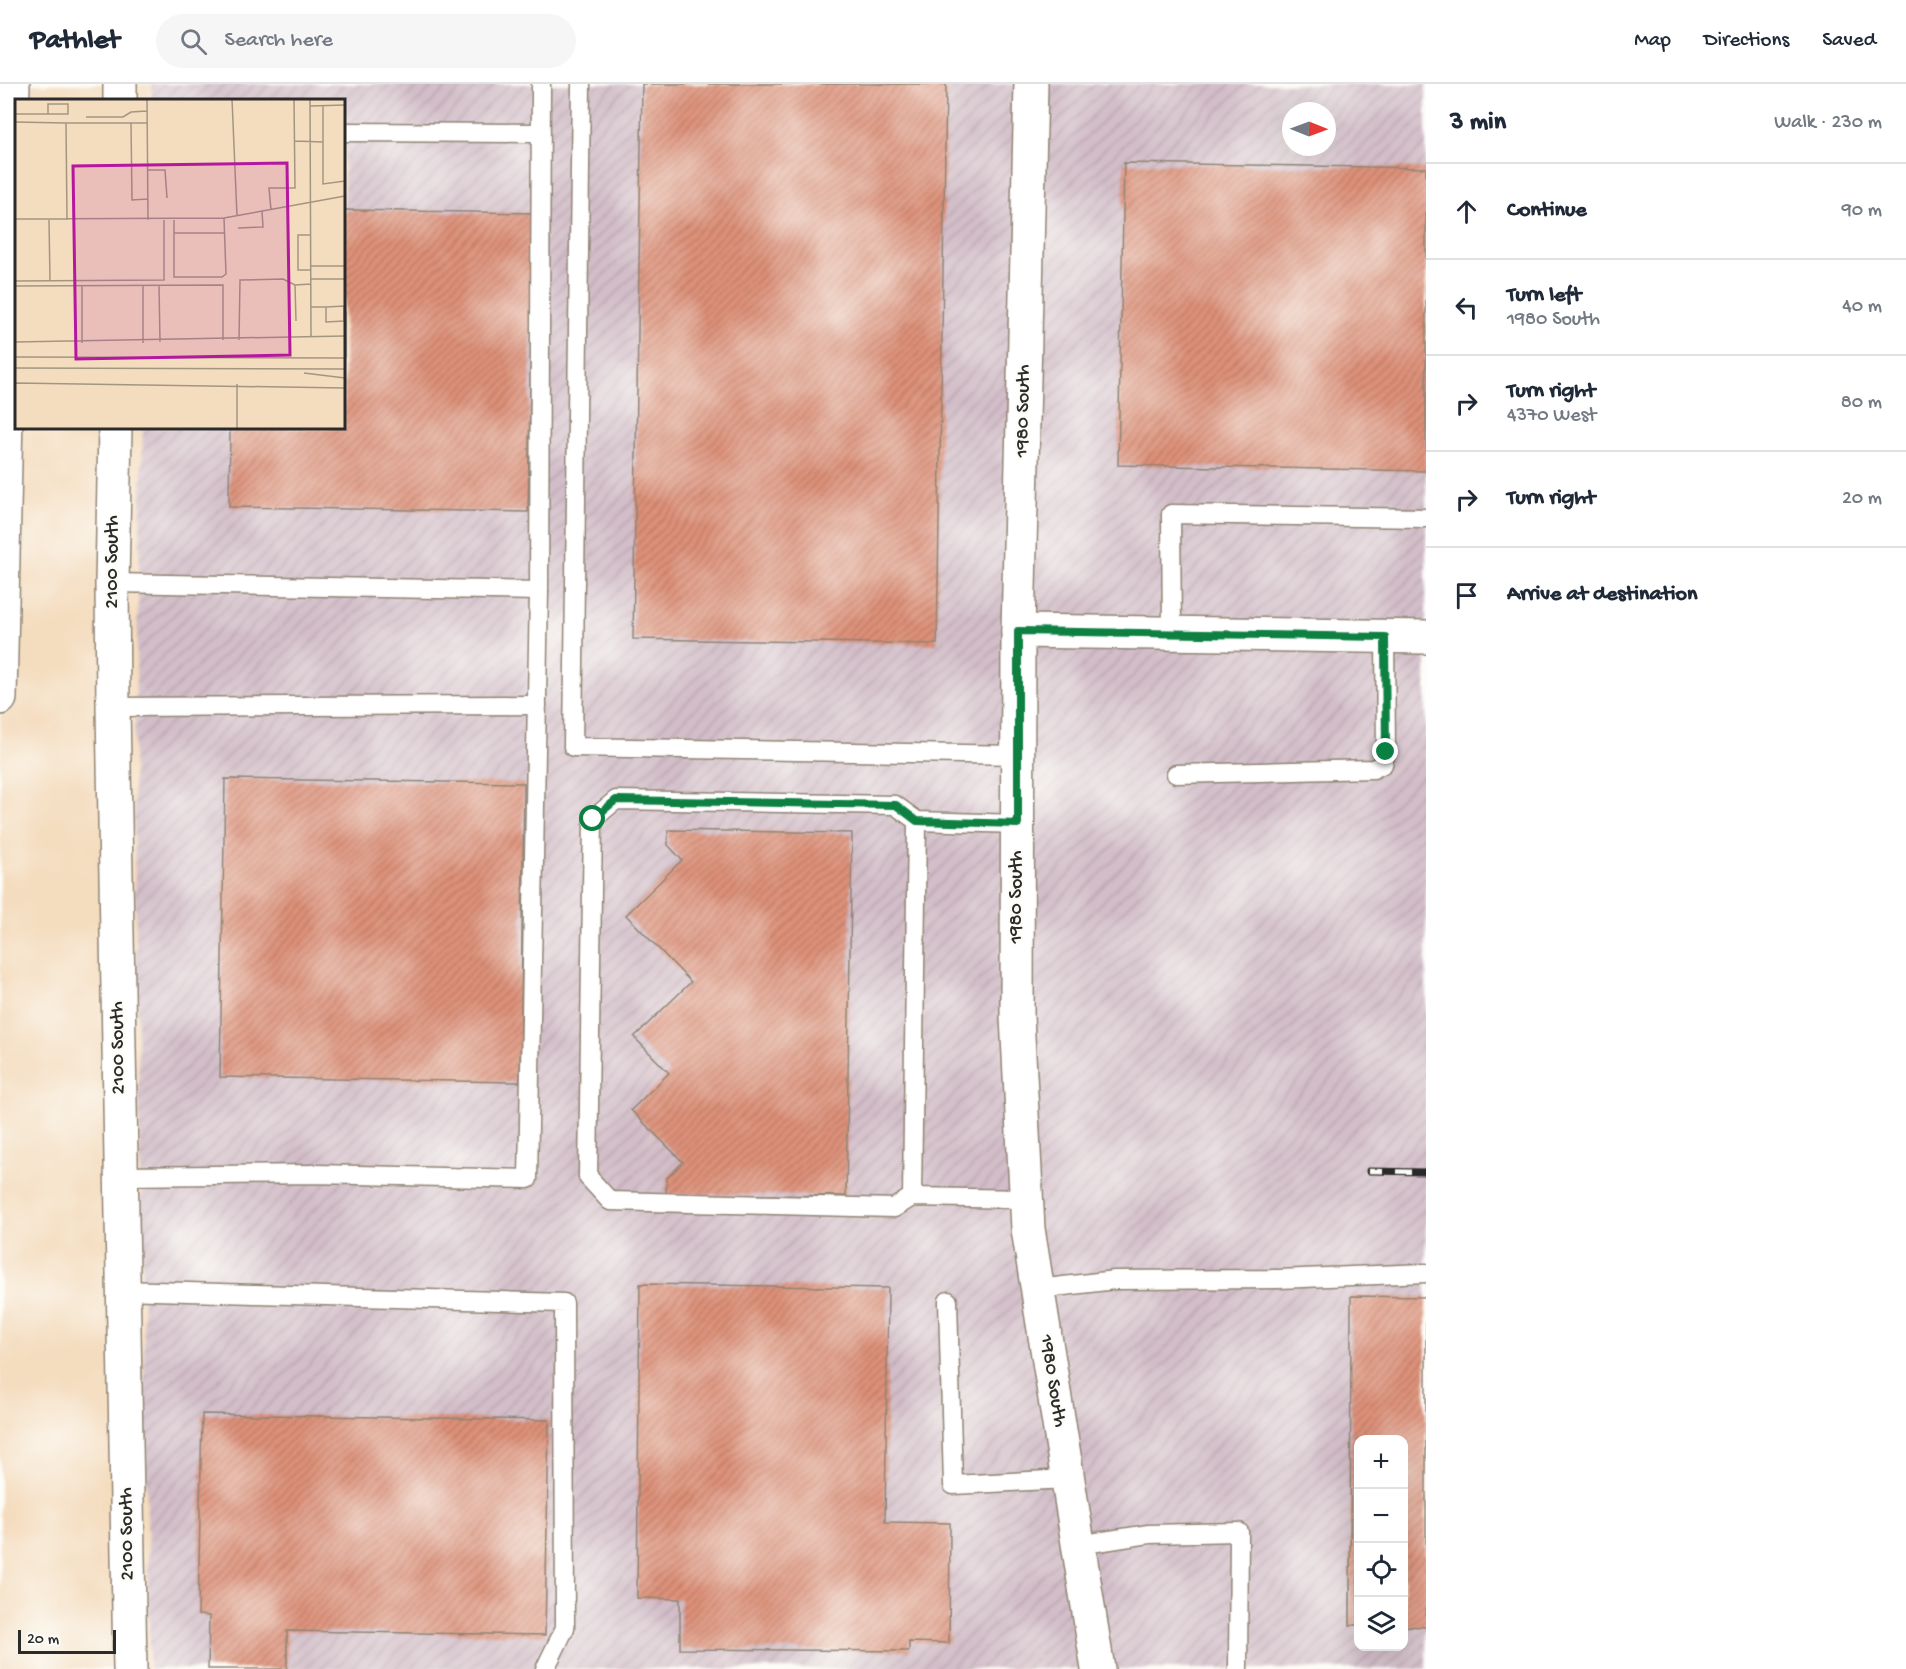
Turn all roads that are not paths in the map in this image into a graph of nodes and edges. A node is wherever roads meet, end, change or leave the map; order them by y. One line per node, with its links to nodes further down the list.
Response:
1 (13, 84): 15 (main road)
2 (541, 84): 6 (lane)
3 (581, 84): 18 (lane)
4 (1031, 84): 11 (main road, 1980 South)
5 (345, 132): 6 (lane)
6 (540, 133): 10 (lane)
7 (114, 429): 9 (main road, 2100 South)
8 (1426, 518): 12 (lane)
9 (112, 583): 10 (lane); 17 (main road, 2100 South)
10 (539, 591): 16 (lane)
11 (1018, 631): 12 (main road); 18 (main road, 1980 South)
12 (1172, 633): 13 (main road)
13 (1385, 637): 14 (main road); 19 (lane)
14 (1426, 637)
15 (0, 698)
16 (537, 705): 17 (lane); 22 (lane)
17 (113, 707): 22 (main road, 2100 South)
18 (1018, 755): 21 (main road, 1980 South)
19 (1176, 774)
20 (917, 821): 21 (lane); 23 (lane); 23 (lane)
21 (1018, 824): 24 (main road, 1980 South)
22 (122, 1176): 27 (main road, 2100 South)
23 (912, 1197): 24 (lane)
24 (1026, 1199): 26 (main road, 1980 South)
25 (1426, 1273): 26 (lane)
26 (1038, 1289): 29 (main road, 1980 South)
27 (122, 1290): 31 (main road, 2100 South); 32 (lane)
28 (948, 1301): 29 (lane)
29 (1068, 1479): 30 (main road, 1980 South)
30 (1078, 1545): 33 (main road, 1980 South); 34 (lane)
31 (130, 1669)
32 (545, 1669)
33 (1098, 1669)
34 (1238, 1669)

